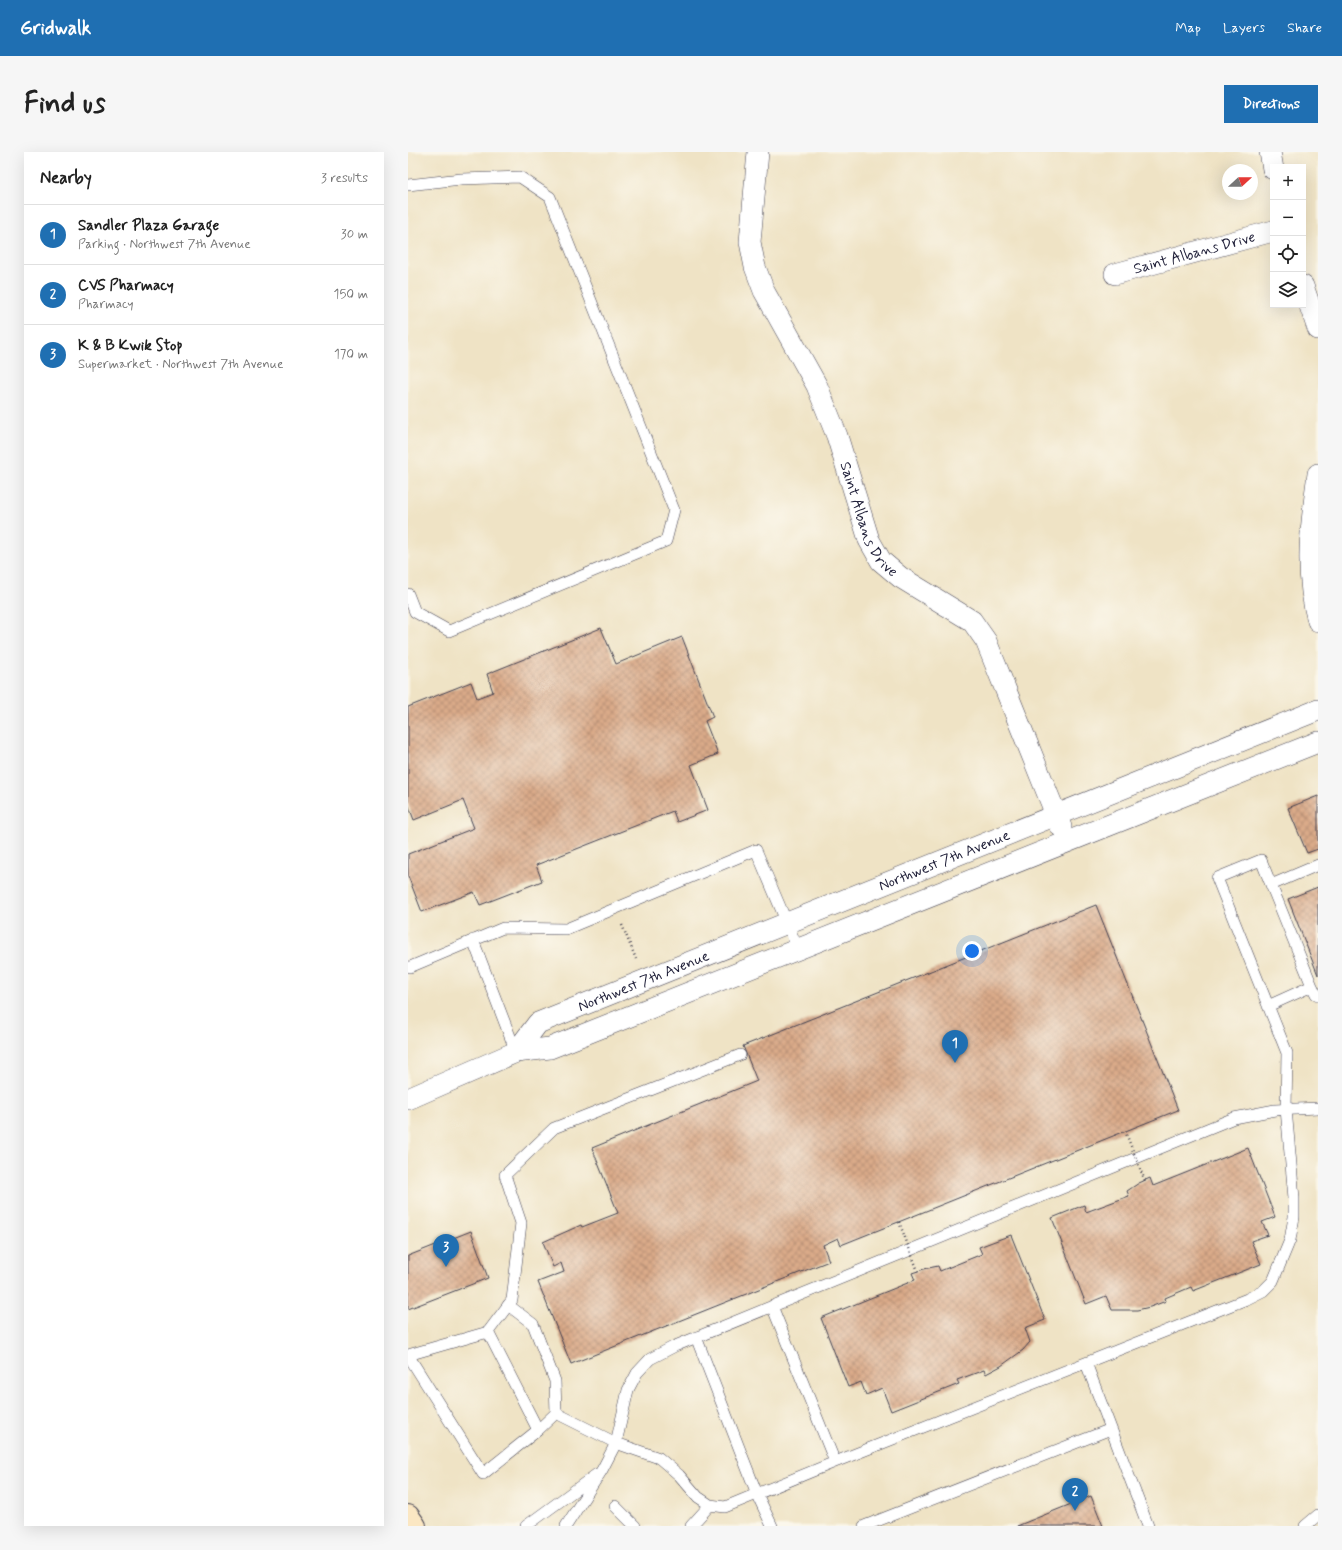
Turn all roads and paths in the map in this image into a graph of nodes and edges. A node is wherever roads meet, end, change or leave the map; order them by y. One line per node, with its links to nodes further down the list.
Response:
1 (758, 152): 14 (street, Saint Albans Drive)
2 (1270, 152): 3 (street)
3 (1272, 164)
4 (408, 185): 10 (lane)
5 (1270, 232): 6 (street, Saint Albans Drive)
6 (1115, 274)
7 (1306, 295): 8 (street)
8 (1318, 329)
9 (1318, 474): 11 (street)
10 (408, 594)
11 (1318, 621)
12 (1318, 710): 14 (street, Northwest 7th Avenue)
13 (1318, 742): 15 (street, Northwest 7th Avenue)
14 (1056, 815): 15 (street, Saint Albans Drive); 18 (street, Northwest 7th Avenue)
15 (1067, 842): 20 (street, Northwest 7th Avenue)
16 (1318, 865): 17 (lane)
17 (1272, 885): 22 (lane); 23 (lane)
18 (787, 923): 19 (lane); 20 (lane); 24 (street, Northwest 7th Avenue)
19 (473, 940): 21 (lane); 24 (lane)
20 (798, 949): 24 (street, Northwest 7th Avenue)
21 (410, 967)
22 (1315, 991): 23 (lane)
23 (1268, 1006): 28 (lane)
24 (516, 1052): 26 (street, Northwest 7th Avenue)
25 (740, 1055): 33 (lane)
26 (408, 1099)
27 (1318, 1108): 28 (lane)
28 (1286, 1109): 34 (lane); 38 (lane)
29 (1125, 1131): 30 (path, bridge)
30 (1145, 1181)
31 (899, 1222): 32 (path, bridge)
32 (918, 1271)
33 (508, 1305): 35 (lane); 39 (lane)
34 (772, 1306): 36 (lane); 43 (lane)
35 (488, 1332): 37 (lane); 41 (lane)
36 (696, 1337): 42 (lane); 45 (lane)
37 (408, 1355): 41 (lane)
38 (1086, 1363): 40 (lane); 43 (lane)
39 (556, 1413): 41 (lane); 42 (lane)
40 (1111, 1429): 56 (lane); 57 (lane)
41 (538, 1430)
42 (616, 1443): 44 (lane); 46 (lane)
43 (835, 1462): 45 (lane)
44 (602, 1470): 51 (lane); 52 (lane)
45 (757, 1494): 46 (lane); 55 (lane)
46 (710, 1505): 54 (lane)
47 (615, 1506): 53 (lane)
48 (1318, 1515): 58 (lane)
49 (408, 1516): 50 (street)
50 (415, 1526)
51 (526, 1526)
52 (566, 1526)
53 (634, 1526)
54 (691, 1526)
55 (772, 1526)
56 (867, 1526)
57 (1148, 1526)
58 (1305, 1526)

